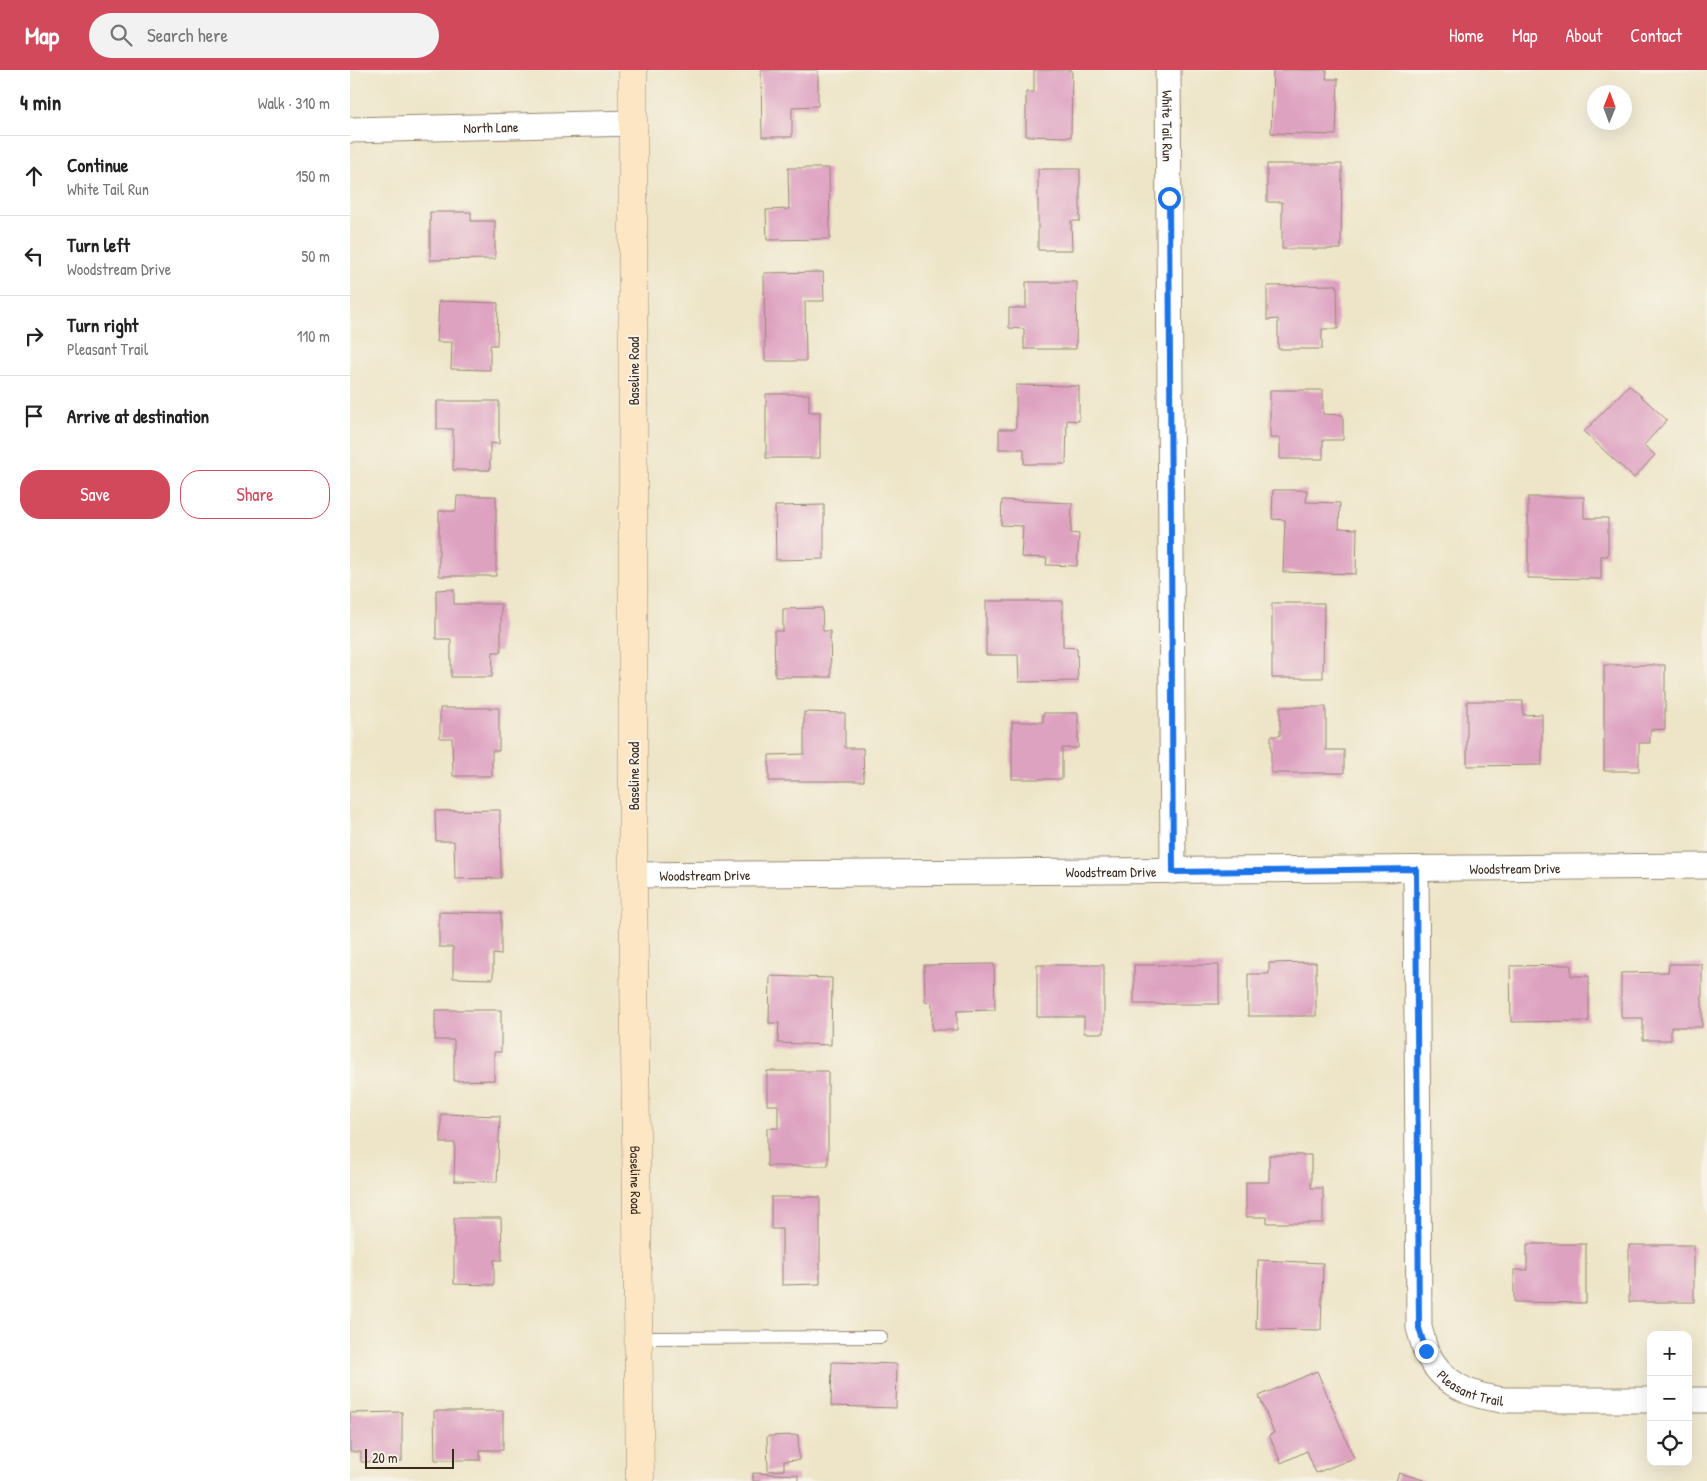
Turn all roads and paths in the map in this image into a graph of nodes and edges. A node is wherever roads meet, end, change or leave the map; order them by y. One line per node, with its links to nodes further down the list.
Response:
1 (633, 70): 3 (street, Baseline Road)
2 (1168, 70): 7 (street, White Tail Run)
3 (633, 123): 4 (street, North Lane); 8 (street, Baseline Road)
4 (350, 130)
5 (1707, 866): 6 (street, Woodstream Drive)
6 (1416, 869): 7 (street, Woodstream Drive); 11 (street, Pleasant Trail)
7 (1173, 872): 8 (street, Woodstream Drive)
8 (633, 875): 10 (street, Baseline Road)
9 (881, 1337): 10 (lane)
10 (638, 1338): 14 (street, Baseline Road)
11 (1647, 1400)
12 (1692, 1400): 13 (street)
13 (1707, 1400)
14 (640, 1481)

